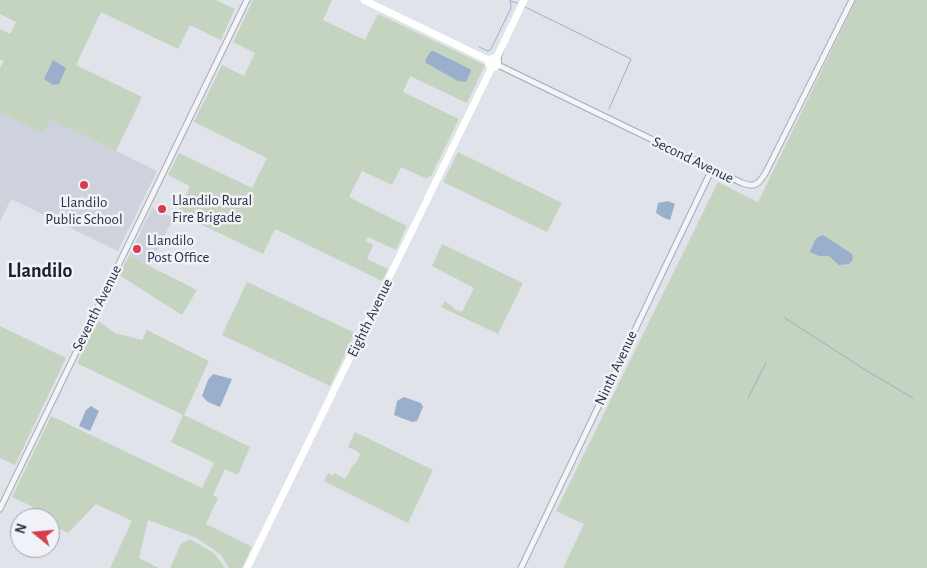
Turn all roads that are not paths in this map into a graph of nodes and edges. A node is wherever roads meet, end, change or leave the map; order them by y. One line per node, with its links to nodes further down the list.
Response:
1 (247, 0): 7 (street, Seventh Avenue)
2 (364, 0): 5 (main road, Second Avenue)
3 (524, 0): 5 (main road, Eighth Avenue)
4 (852, 0): 6 (street, Second Avenue)
5 (494, 63): 6 (street, Second Avenue); 8 (main road, Eighth Avenue)
6 (712, 169): 9 (street, Ninth Avenue)
7 (0, 509)
8 (247, 568)
9 (521, 568)

